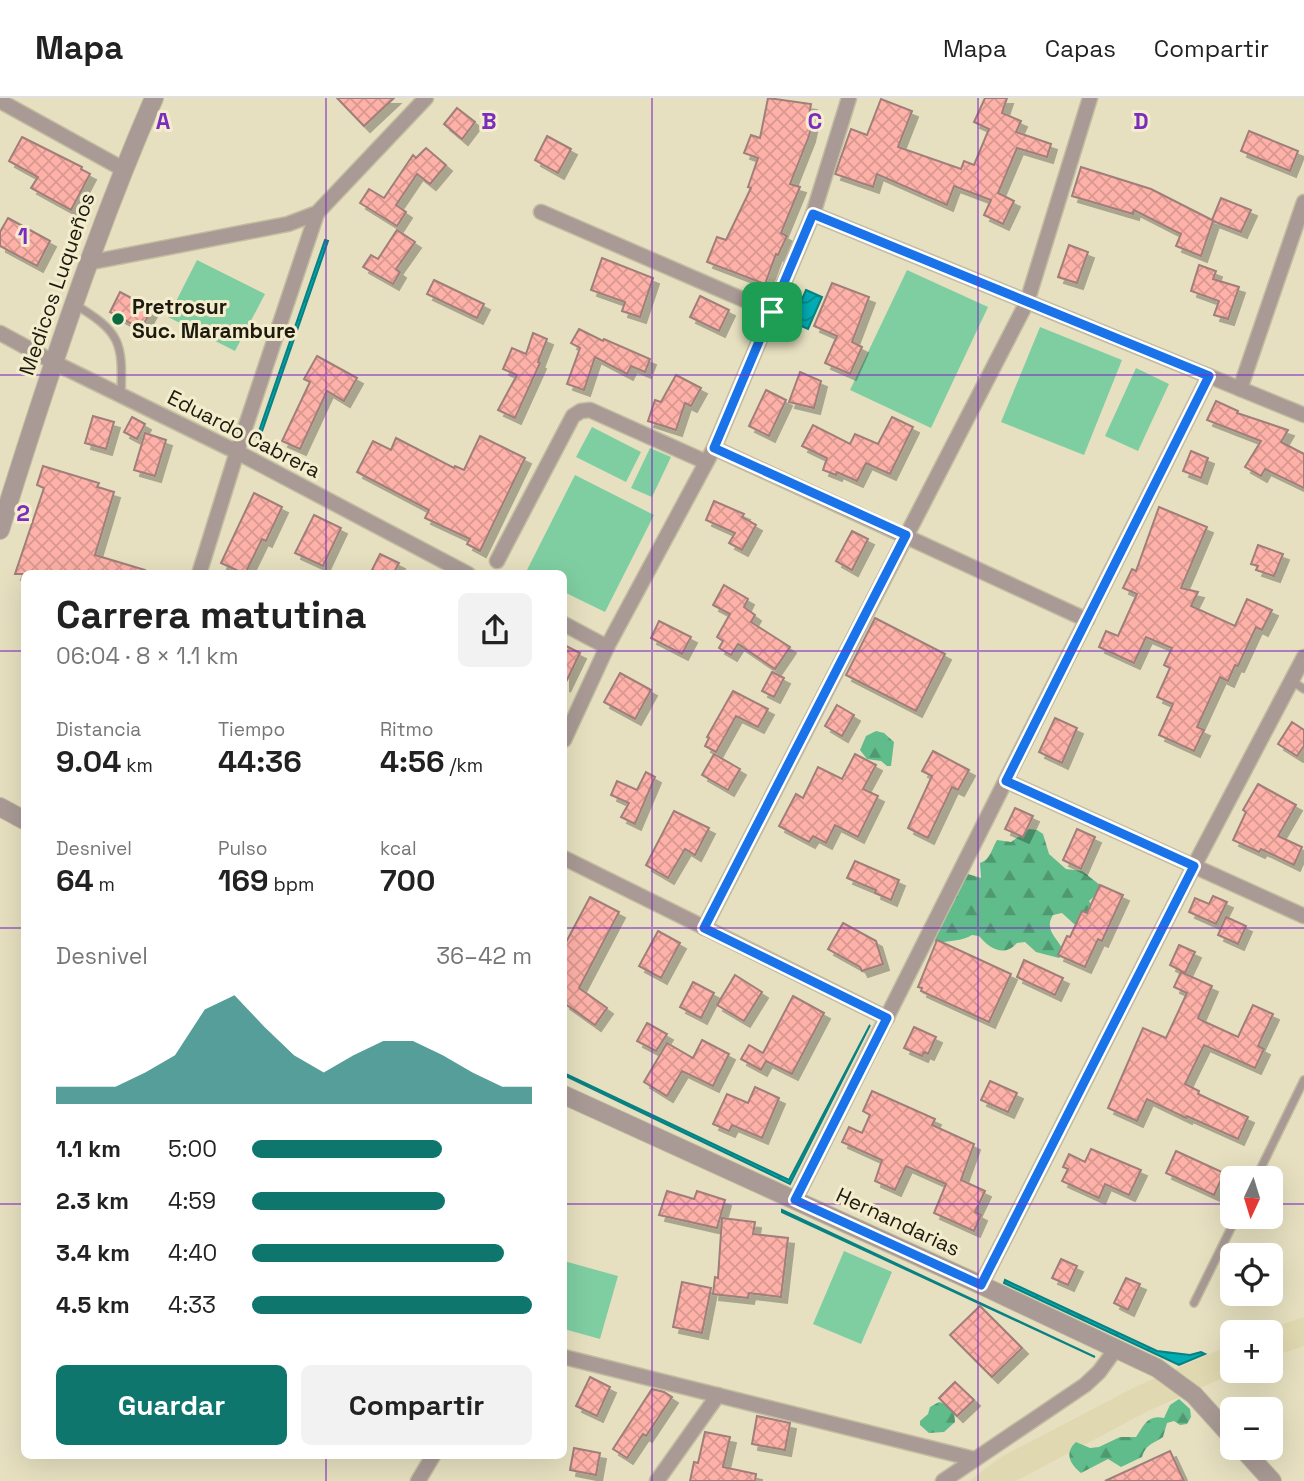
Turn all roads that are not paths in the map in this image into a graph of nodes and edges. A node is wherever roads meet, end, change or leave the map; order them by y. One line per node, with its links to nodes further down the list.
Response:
1 (154, 98): 6 (street, Medicos Luqueños)
2 (426, 98): 9 (street)
3 (849, 98): 10 (street)
4 (1090, 98): 12 (street)
5 (0, 101): 6 (street)
6 (123, 169): 11 (street, Medicos Luqueños)
7 (1304, 202): 18 (street)
8 (541, 212): 14 (street)
9 (317, 213): 11 (street); 22 (street)
10 (813, 214): 12 (street); 14 (street)
11 (87, 263): 13 (street, Medicos Luqueños)
12 (1027, 302): 17 (street); 25 (street)
13 (74, 303): 16 (street, Medicos Luqueños); 19 (lane)
14 (772, 312): 21 (street)
15 (0, 332): 16 (street, Eduardo Cabrera)
16 (53, 362): 19 (street, Eduardo Cabrera); 24 (street, Medicos Luqueños)
17 (1209, 376): 18 (street); 29 (street)
18 (1240, 389): 20 (street)
19 (121, 395): 22 (street, Eduardo Cabrera)
20 (1304, 415)
21 (714, 448): 23 (street); 25 (street)
22 (236, 452): 27 (street); 28 (street, Eduardo Cabrera)
23 (706, 462): 26 (street); 31 (street)
24 (0, 530)
25 (906, 535): 29 (street); 41 (street)
26 (497, 561)
27 (200, 570)
28 (460, 570)
29 (1087, 620): 35 (street)
30 (567, 626): 31 (street)
31 (607, 647): 34 (street)
32 (1304, 657): 33 (street)
33 (1298, 685): 39 (street)
34 (567, 734)
35 (1006, 781): 39 (street); 42 (street)
36 (0, 807): 37 (street)
37 (21, 818)
38 (567, 860): 41 (street)
39 (1194, 866): 40 (street); 48 (street)
40 (1304, 916)
41 (704, 928): 42 (street)
42 (887, 1018): 46 (street)
43 (1304, 1080): 45 (lane)
44 (567, 1096): 46 (street, Hernandarias)
45 (1261, 1166)
46 (795, 1200): 48 (street, Hernandarias)
47 (1231, 1229): 49 (lane)
48 (981, 1285): 50 (street, Hernandarias)
49 (1194, 1303)
50 (1115, 1349): 53 (street, Hernandarias); 55 (street)
51 (567, 1357): 52 (street)
52 (718, 1395): 55 (street); 58 (street)
53 (1220, 1424)
54 (431, 1459): 57 (street)
55 (974, 1459): 59 (street)
56 (1253, 1460): 60 (street)
57 (418, 1481)
58 (657, 1481)
59 (943, 1481)
60 (1272, 1481)

